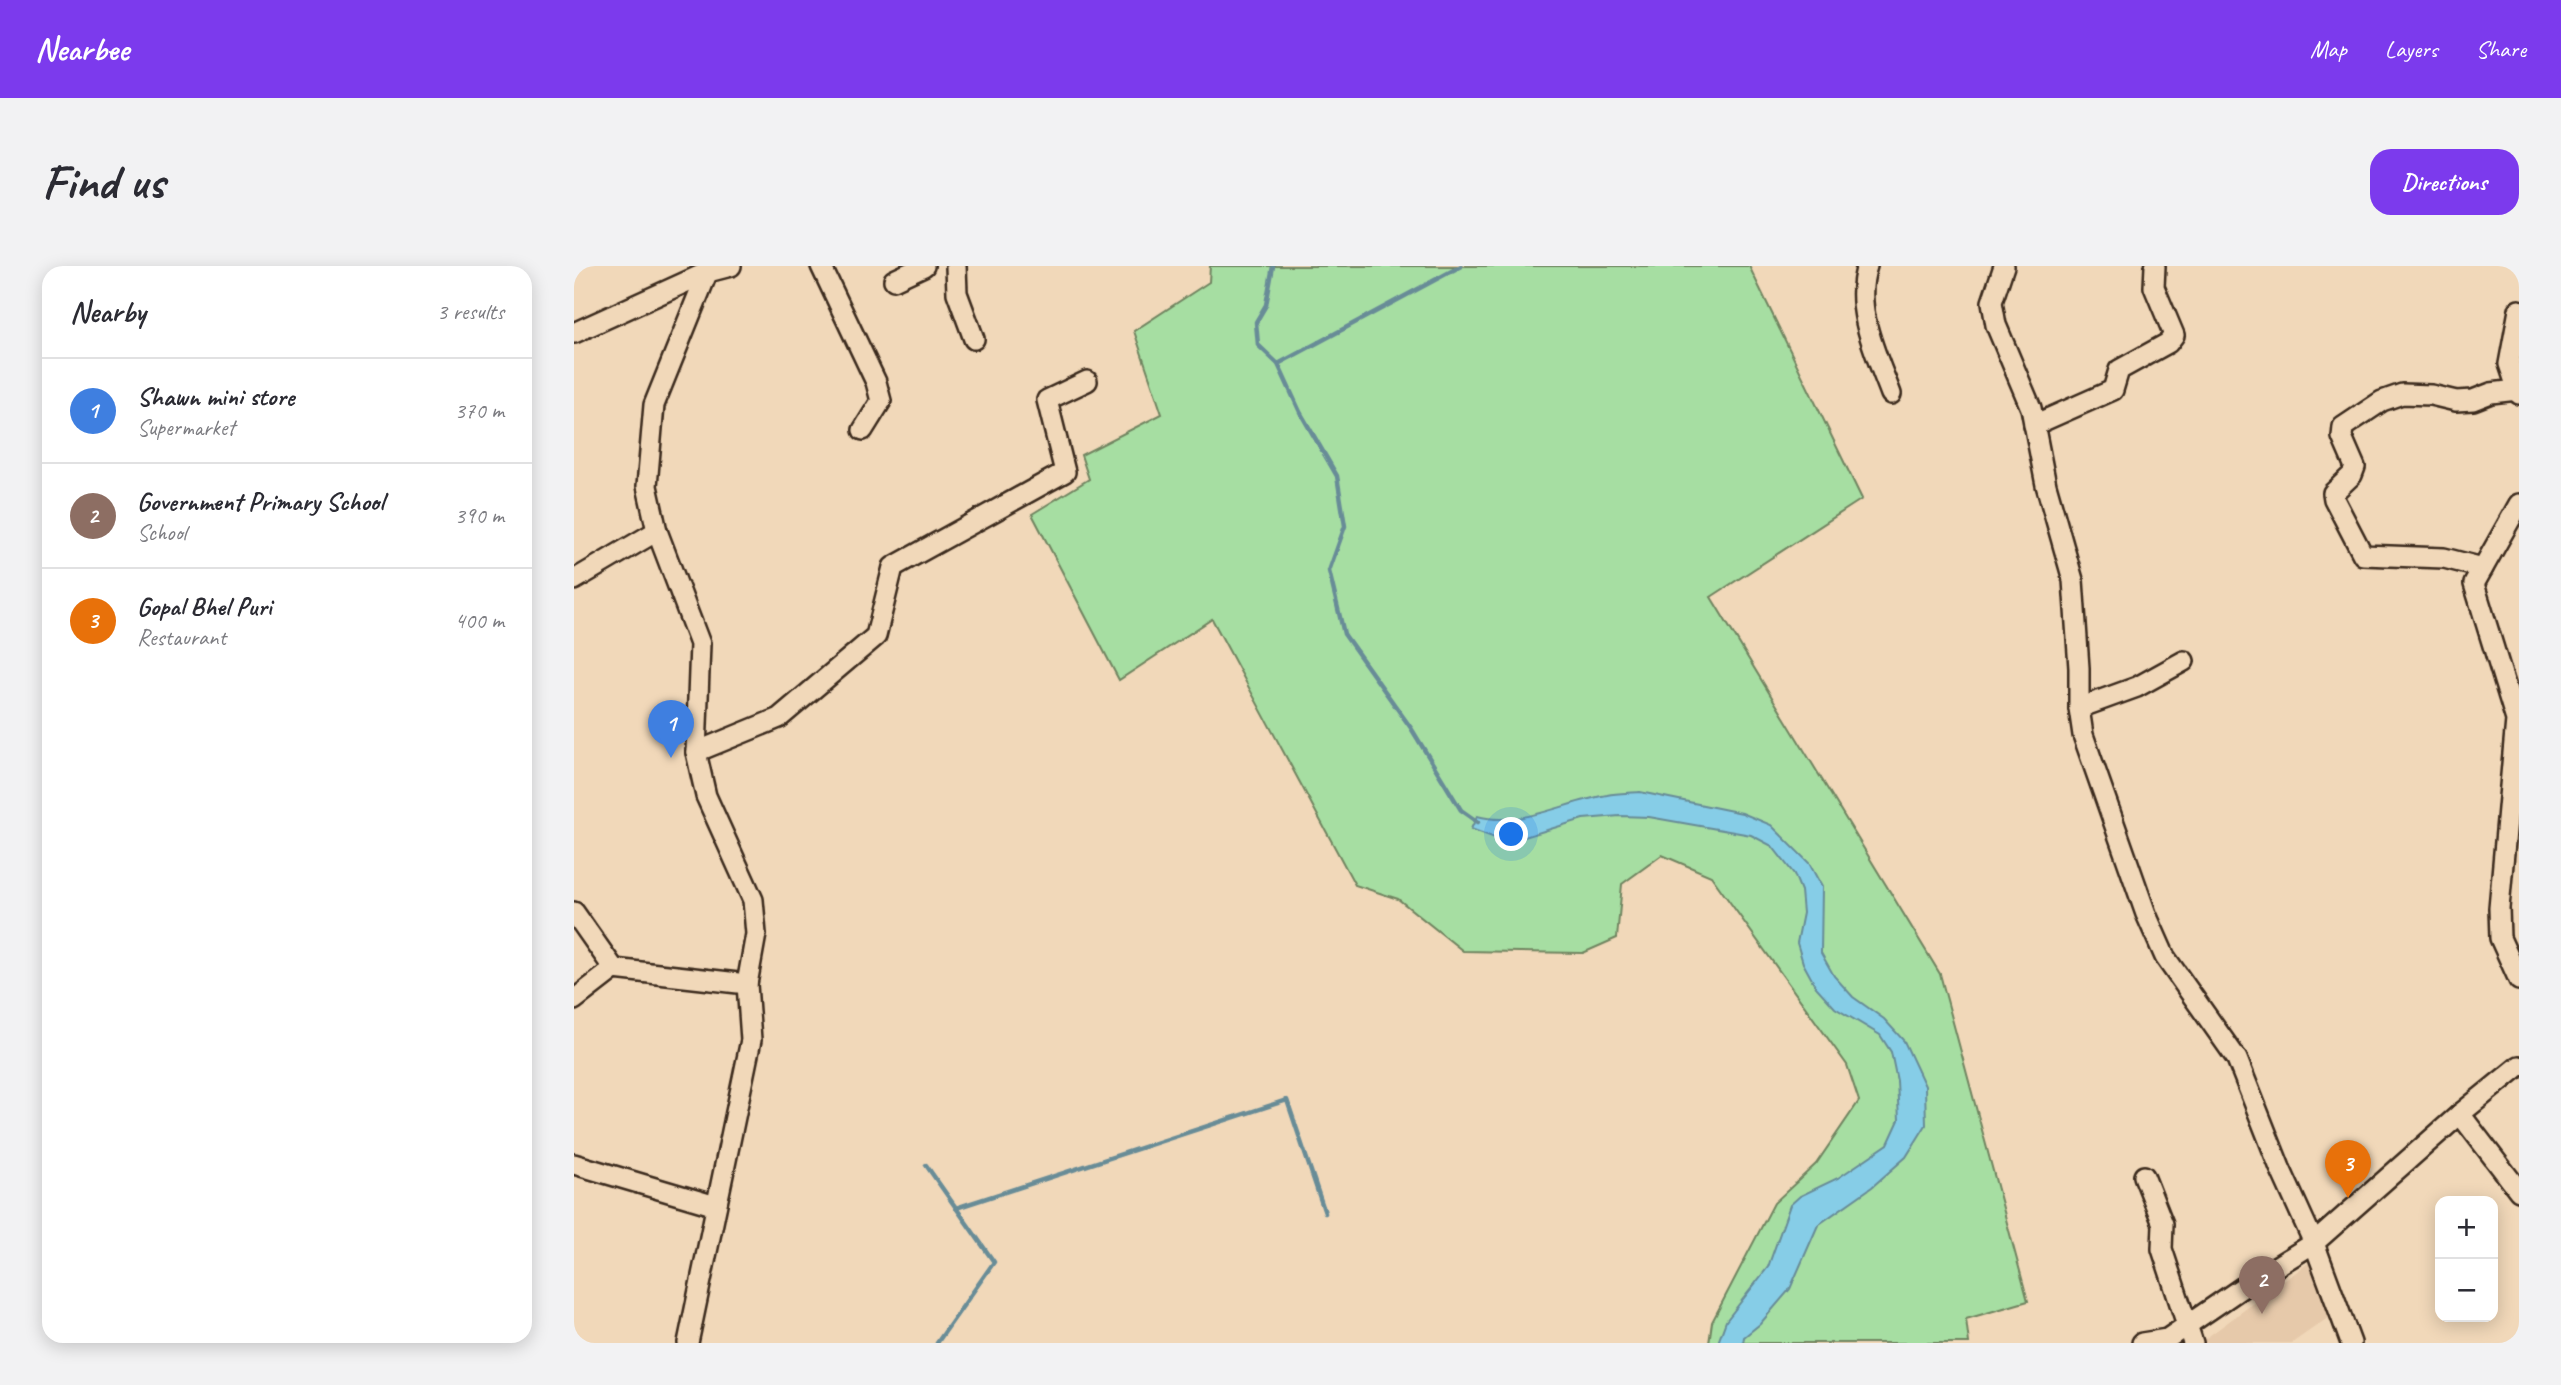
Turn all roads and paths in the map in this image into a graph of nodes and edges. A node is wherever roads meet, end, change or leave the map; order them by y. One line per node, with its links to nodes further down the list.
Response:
1 (731, 266): 8 (street)
2 (821, 266): 17 (street)
3 (924, 266): 9 (street)
4 (956, 266): 12 (street)
5 (1867, 266): 15 (street)
6 (2004, 266): 16 (street)
7 (2155, 266): 16 (street)
8 (709, 269): 11 (street); 19 (street)
9 (894, 280)
10 (2519, 310): 14 (street)
11 (574, 333)
12 (974, 339)
13 (1087, 381): 24 (street)
14 (2518, 392): 20 (street)
15 (1891, 394)
16 (2034, 425): 23 (street)
17 (863, 430)
18 (2519, 504): 20 (street)
19 (657, 531): 21 (street); 24 (street)
20 (2483, 568): 27 (street)
21 (574, 580)
22 (2184, 662): 23 (street)
23 (2079, 708): 36 (street)
24 (696, 752): 28 (street)
25 (574, 912): 26 (street)
26 (614, 969): 28 (street); 29 (street)
27 (2519, 980)
28 (747, 984): 35 (street)
29 (574, 1000)
30 (2519, 1066): 31 (street)
31 (2460, 1115): 34 (street); 36 (street)
32 (574, 1164): 35 (street)
33 (2144, 1176): 37 (street)
34 (2519, 1191)
35 (716, 1206): 38 (street)
36 (2314, 1243): 37 (street); 40 (street)
37 (2190, 1334): 39 (street)
38 (688, 1343)
39 (2142, 1343)
40 (2351, 1343)

